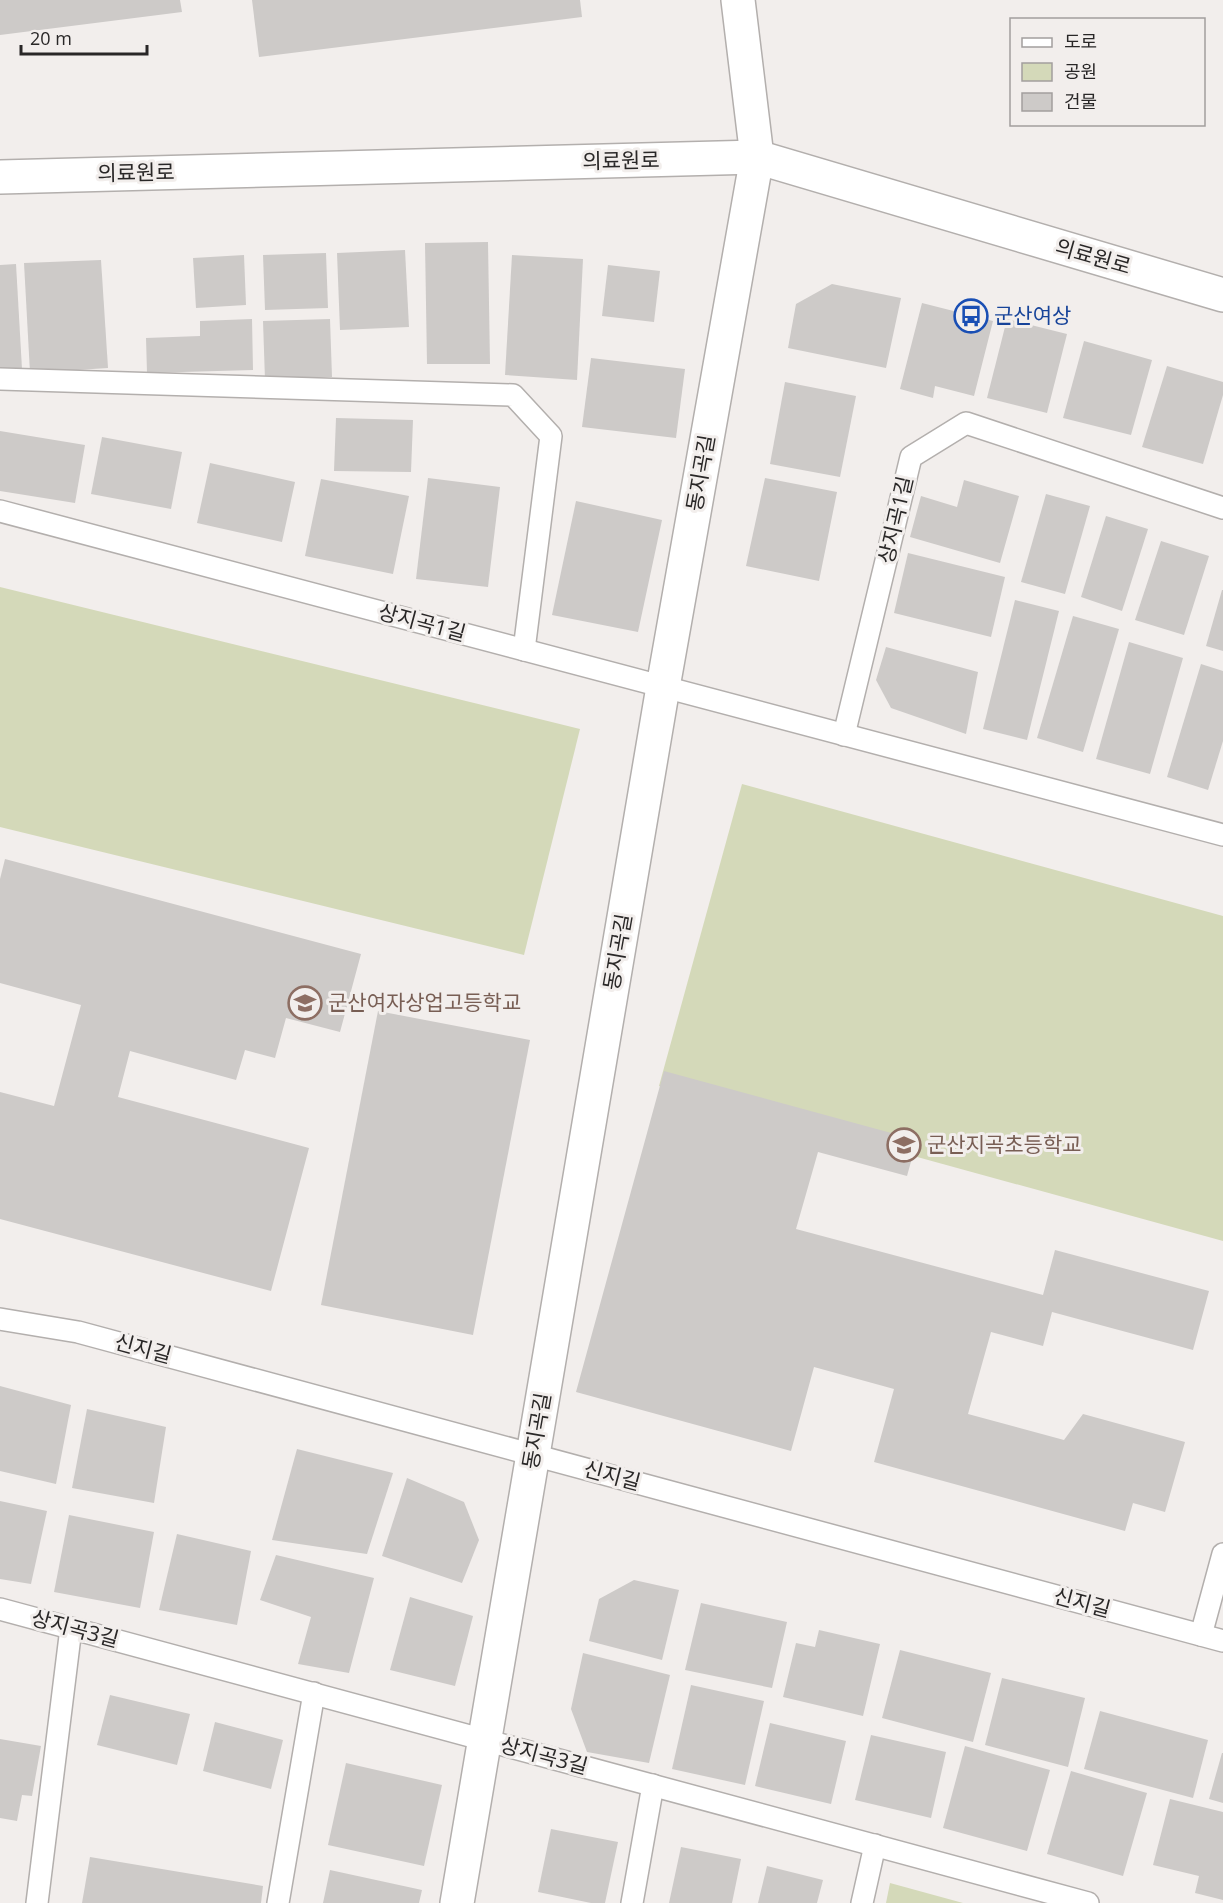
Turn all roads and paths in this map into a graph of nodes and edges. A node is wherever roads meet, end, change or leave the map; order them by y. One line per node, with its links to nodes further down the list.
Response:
1 (738, 0): 2 (street, 동지곡길)
2 (757, 157): 3 (street, 의료원로); 4 (street, 의료원로); 9 (street, 동지곡길)
3 (0, 177)
4 (1223, 295)
5 (0, 379): 8 (lane)
6 (1223, 508): 10 (lane, 상지곡1길)
7 (0, 511): 8 (lane, 상지곡1길)
8 (524, 650): 9 (lane, 상지곡1길)
9 (663, 687): 10 (lane, 상지곡1길); 13 (street, 동지곡길)
10 (844, 735): 11 (lane, 상지곡1길)
11 (1223, 835)
12 (0, 1318): 13 (lane, 신지길)
13 (533, 1454): 17 (lane, 신지길); 20 (street, 동지곡길)
14 (1223, 1554): 17 (lane)
15 (0, 1609): 16 (lane, 상지곡3길)
16 (71, 1628): 19 (lane, 상지곡3길); 23 (lane)
17 (1201, 1635): 18 (lane, 신지길)
18 (1223, 1641)
19 (314, 1693): 20 (lane, 상지곡3길); 24 (lane)
20 (485, 1740): 21 (lane, 상지곡3길); 25 (street, 동지곡길)
21 (653, 1785): 22 (lane, 상지곡3길); 26 (lane)
22 (875, 1845): 27 (lane); 28 (lane, 상지곡3길)
23 (37, 1903)
24 (278, 1903)
25 (457, 1903)
26 (632, 1903)
27 (862, 1903)
28 (1088, 1903)

